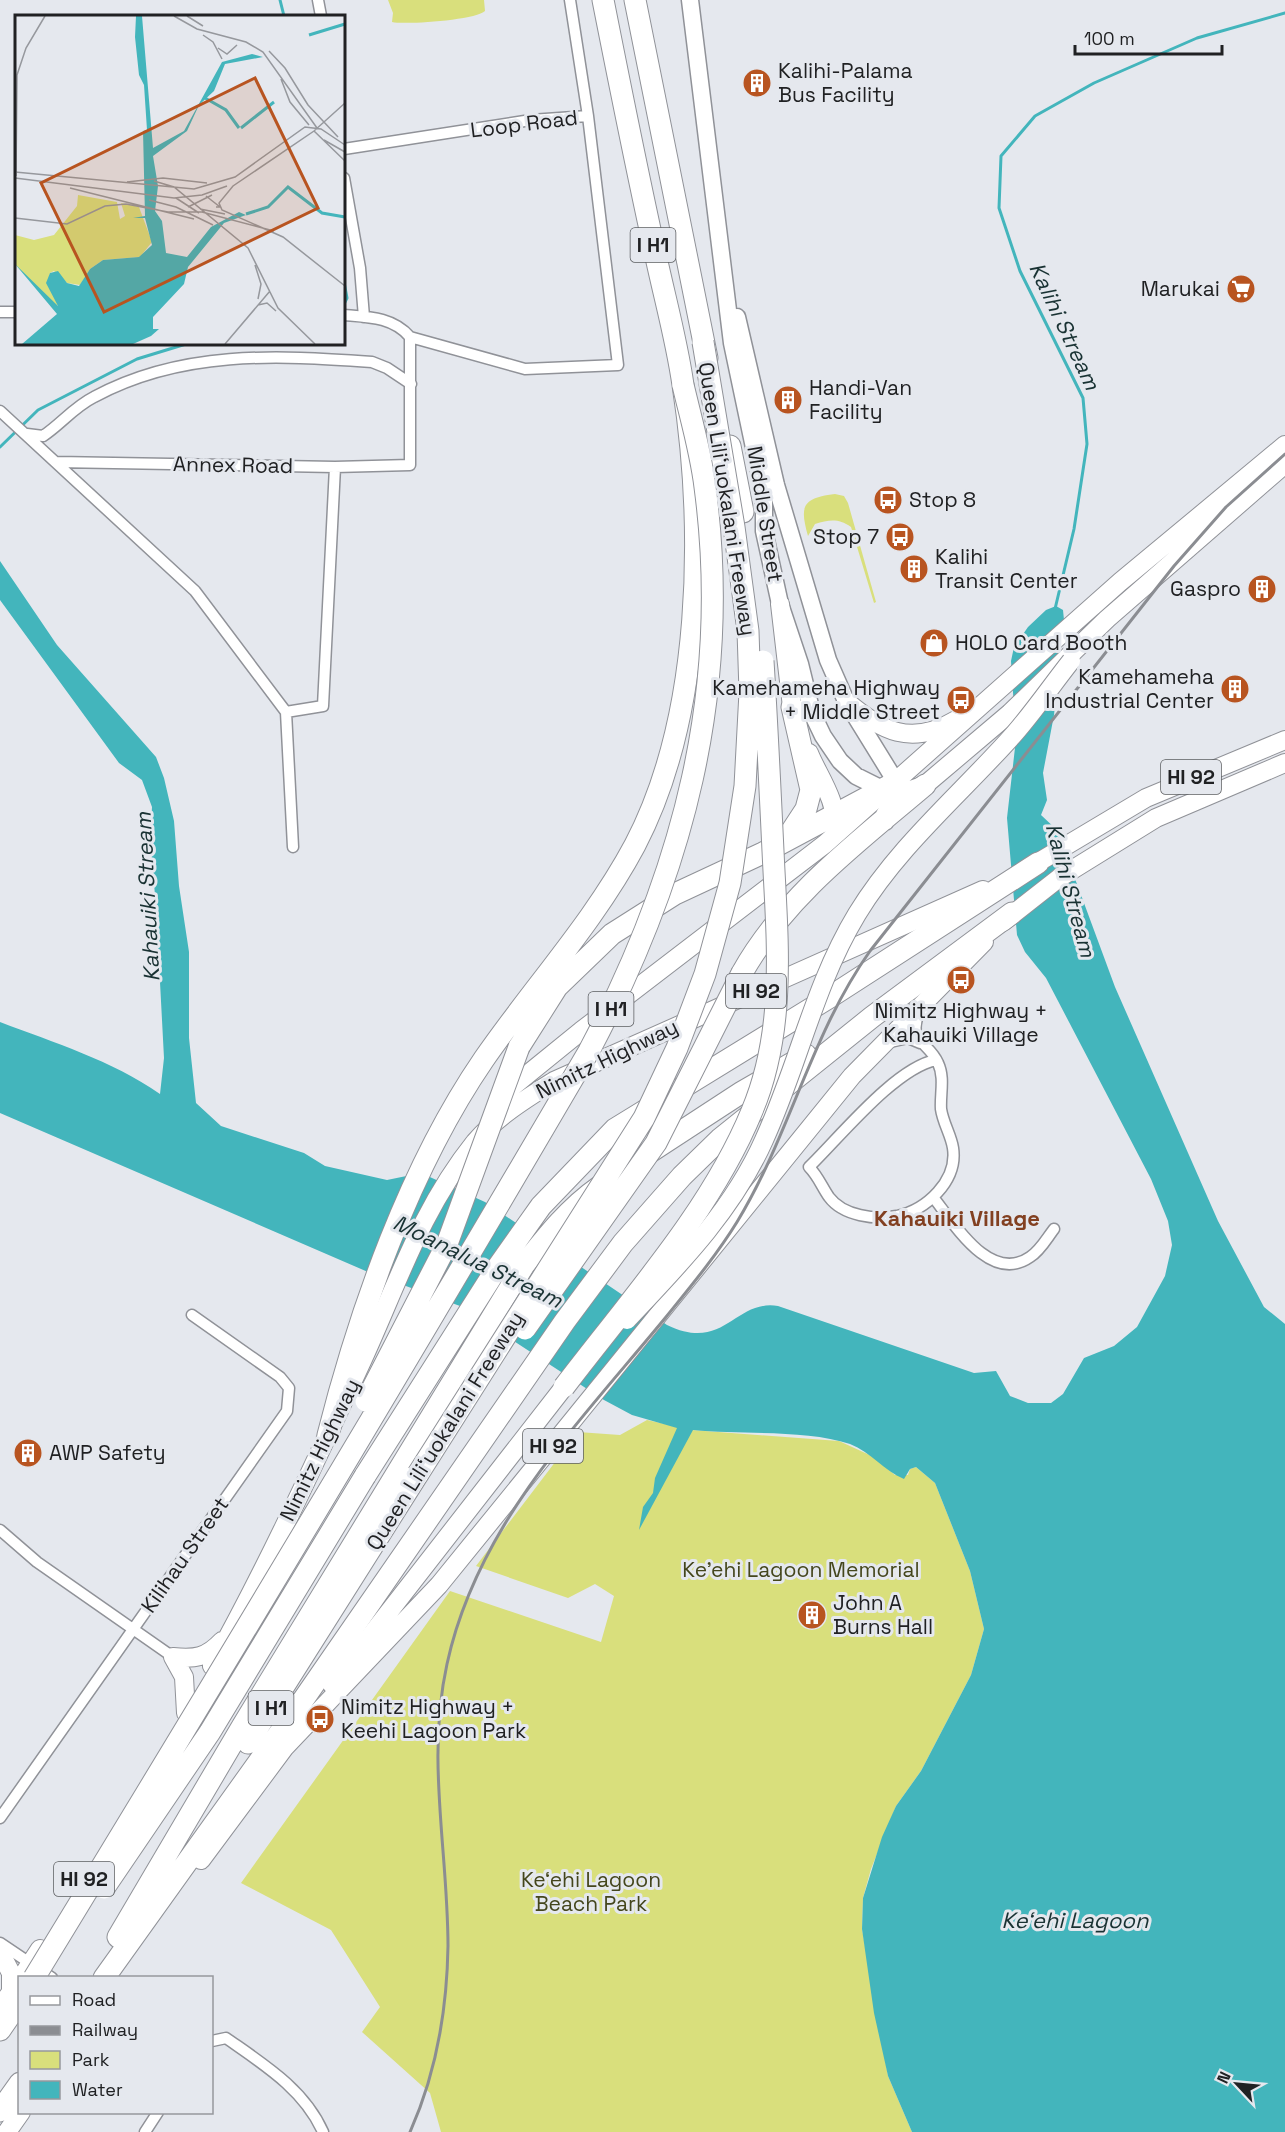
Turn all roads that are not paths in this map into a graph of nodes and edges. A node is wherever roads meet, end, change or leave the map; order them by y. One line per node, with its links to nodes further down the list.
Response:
1 (318, 0): 6 (street)
2 (570, 0): 7 (street, Loop Road)
3 (603, 0): 16 (highway, Queen Liliʻuokalani Freeway / I H1)
4 (635, 0): 14 (highway, Queen Liliʻuokalani Freeway / I H1)
5 (690, 0): 10 (main road, Middle Street)
6 (321, 15)
7 (588, 116): 8 (street, Loop Road); 13 (street)
8 (345, 149)
9 (345, 184): 12 (street)
10 (726, 279): 23 (main road, Middle Street); 25 (main road, Middle Street)
11 (345, 315): 12 (street)
12 (363, 317): 13 (street)
13 (410, 337): 15 (street)
14 (703, 342): 50 (highway, bridge); 52 (highway, Queen Liliʻuokalani Freeway / I H1, bridge)
15 (411, 384): 18 (street); 22 (street, Annex Road)
16 (683, 385): 51 (highway, bridge); 54 (highway, Queen Liliʻuokalani Freeway / I H1, bridge)
17 (0, 411): 18 (street)
18 (24, 433): 20 (street)
19 (1285, 445): 27 (main road)
20 (57, 462): 22 (street, Annex Road); 28 (street)
21 (1285, 464): 24 (main road)
22 (335, 467): 28 (street)
23 (780, 604): 26 (main road); 32 (main road, Middle Street)
24 (1067, 661): 31 (main road); 50 (main road, bridge)
25 (846, 701): 27 (main road); 32 (main road, Middle Street)
26 (792, 707): 33 (main road); 35 (highway)
27 (978, 707): 32 (main road)
28 (286, 712): 37 (street)
29 (1285, 740): 38 (main road, HI 92)
30 (1285, 764): 40 (main road, HI 92)
31 (925, 785): 32 (main road); 34 (highway)
32 (890, 788): 33 (highway); 34 (highway); 36 (main road)
33 (835, 814): 35 (highway); 36 (main road)
34 (884, 820): 52 (highway, bridge)
35 (787, 838): 54 (highway, bridge)
36 (825, 844): 46 (main road)
37 (293, 847)
38 (1038, 863): 39 (highway)
39 (997, 886): 46 (main road, Nimitz Highway / HI 92); 66 (highway, bridge)
40 (1012, 913): 41 (main road, HI 92); 42 (highway)
41 (921, 1007): 43 (main road, HI 92); 44 (street)
42 (872, 1017): 61 (highway, bridge); 68 (highway, bridge)
43 (886, 1043): 44 (street); 59 (main road, HI 92)
44 (920, 1043): 45 (street)
45 (936, 1060): 47 (street); 47 (street)
46 (515, 1095): 51 (main road, Nimitz Highway / HI 92, bridge)
47 (933, 1197): 48 (street)
48 (1054, 1229)
49 (192, 1315): 55 (street, Kilihau Street)
50 (564, 1387): 59 (main road)
51 (328, 1435): 56 (main road, Nimitz Highway / HI 92)
52 (418, 1474): 61 (highway, Queen Liliʻuokalani Freeway / I H1)
53 (0, 1530): 55 (street)
54 (284, 1562): 64 (highway, Queen Liliʻuokalani Freeway / I H1, bridge)
55 (133, 1630): 57 (street); 60 (street, Kilihau Street)
56 (231, 1631): 57 (main road); 58 (main road, Nimitz Highway / HI 92)
57 (173, 1657): 58 (main road)
58 (186, 1713): 65 (main road, Nimitz Highway / HI 92)
59 (285, 1747): 69 (main road, HI 92)
60 (0, 1818)
61 (118, 1937): 67 (highway, Queen Liliʻuokalani Freeway / I H1)
62 (0, 1943): 70 (street)
63 (0, 1952): 71 (main road)
64 (29, 1976)
65 (29, 1976)
66 (32, 1976)
67 (91, 1976)
68 (105, 1976)
69 (118, 1976)
70 (18, 1982)
71 (18, 1984)
72 (18, 1995): 73 (highway, Queen Liliʻuokalani Freeway / I H1)
73 (0, 2030)
74 (213, 2041): 82 (street)
75 (18, 2086): 77 (highway)
76 (18, 2091): 77 (highway)
77 (0, 2113)
78 (20, 2114): 80 (main road)
79 (157, 2114): 81 (street)
80 (7, 2132)
81 (145, 2132)
82 (323, 2132)

